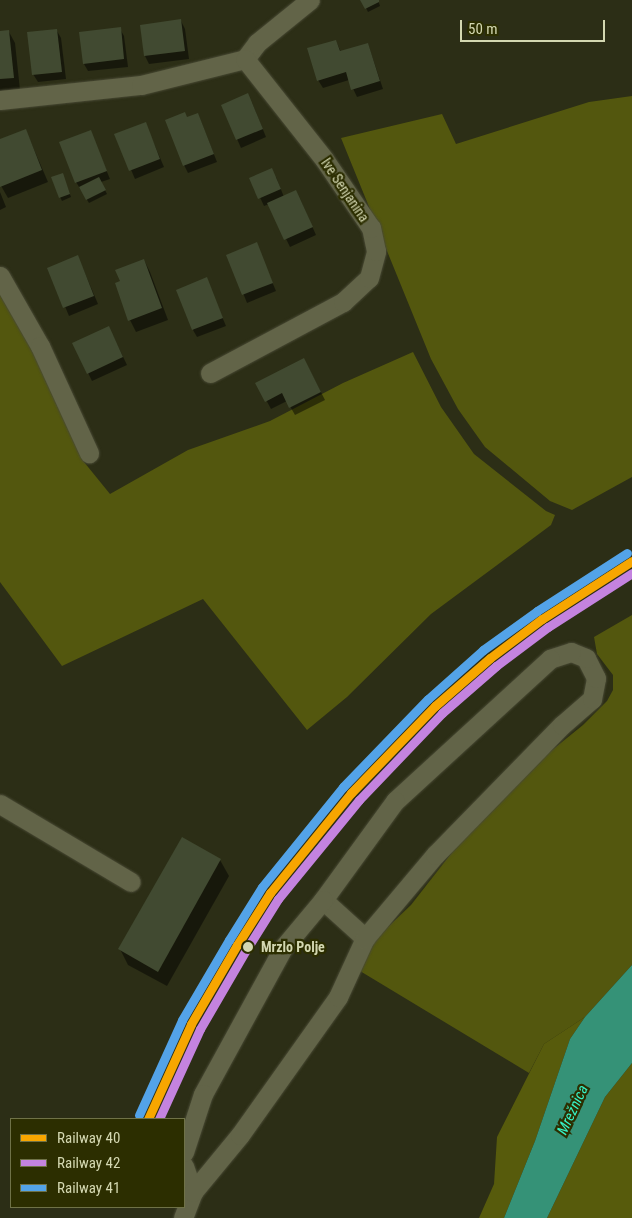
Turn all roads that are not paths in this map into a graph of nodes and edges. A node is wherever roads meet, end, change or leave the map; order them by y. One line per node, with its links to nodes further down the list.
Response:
1 (310, 0): 2 (street)
2 (245, 59): 3 (street); 5 (street, Ive Senjanina)
3 (0, 100)
4 (0, 276): 6 (street)
5 (210, 373)
6 (89, 452)
7 (0, 804): 8 (street)
8 (131, 882)
9 (323, 900): 10 (street); 10 (street); 11 (street)
10 (365, 938): 13 (street)
11 (185, 1149)
12 (185, 1169): 13 (street)
13 (193, 1192): 14 (street)
14 (183, 1218)

